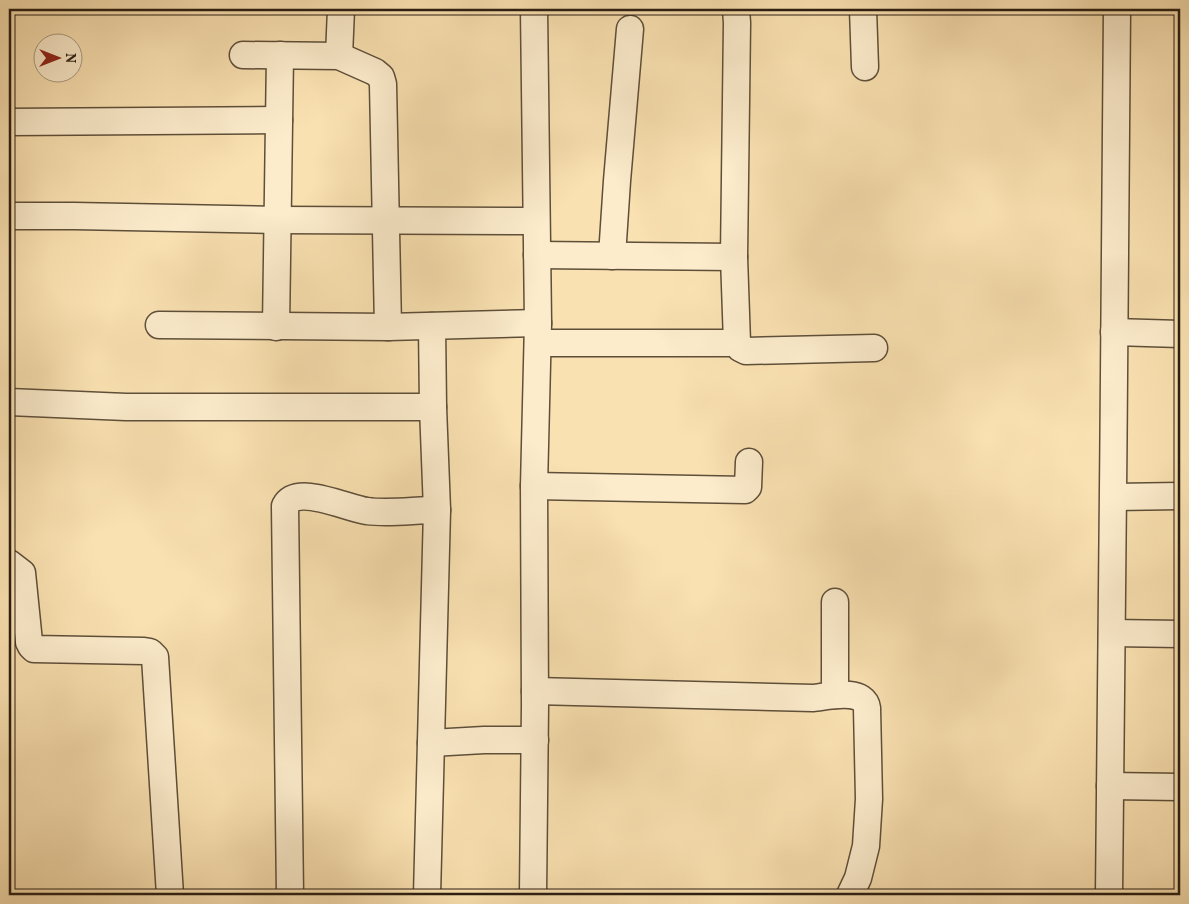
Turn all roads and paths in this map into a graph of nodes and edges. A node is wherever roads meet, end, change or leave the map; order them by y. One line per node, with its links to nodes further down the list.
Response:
1 (341, 9): 9 (street)
2 (534, 9): 16 (street)
3 (736, 9): 19 (street)
4 (863, 9): 10 (street)
5 (1117, 9): 24 (street)
6 (630, 28): 18 (street)
7 (243, 55): 8 (street)
8 (280, 55): 9 (street); 11 (street)
9 (340, 56): 15 (street)
10 (865, 67)
11 (279, 120): 12 (street); 14 (street)
12 (9, 122)
13 (9, 216): 14 (street)
14 (277, 220): 15 (street); 22 (street)
15 (386, 220): 16 (street); 23 (street)
16 (536, 221): 17 (street)
17 (537, 255): 18 (street); 25 (street)
18 (612, 256): 19 (street)
19 (734, 257): 27 (street)
20 (159, 325): 22 (street)
21 (432, 326): 23 (street); 25 (street); 30 (street)
22 (276, 327): 23 (street)
23 (388, 327)
24 (1114, 332): 26 (street); 34 (street)
25 (538, 333): 27 (street); 32 (street)
26 (1180, 334)
27 (737, 343): 28 (street)
28 (874, 348)
29 (9, 402): 30 (street)
30 (433, 407): 35 (street)
31 (749, 462): 32 (street)
32 (534, 486): 40 (street)
33 (1180, 496): 34 (street)
34 (1114, 497): 38 (street)
35 (436, 510): 43 (street); 47 (street)
36 (9, 563): 46 (street)
37 (835, 602): 41 (street)
38 (1112, 633): 39 (street); 44 (street)
39 (1180, 634)
40 (535, 691): 41 (street); 42 (street)
41 (835, 695): 50 (street)
42 (535, 740): 43 (street); 49 (street)
43 (431, 743): 48 (street)
44 (1110, 786): 45 (street); 51 (street)
45 (1180, 787)
46 (170, 895)
47 (290, 895)
48 (427, 895)
49 (533, 895)
50 (850, 895)
51 (1109, 895)

